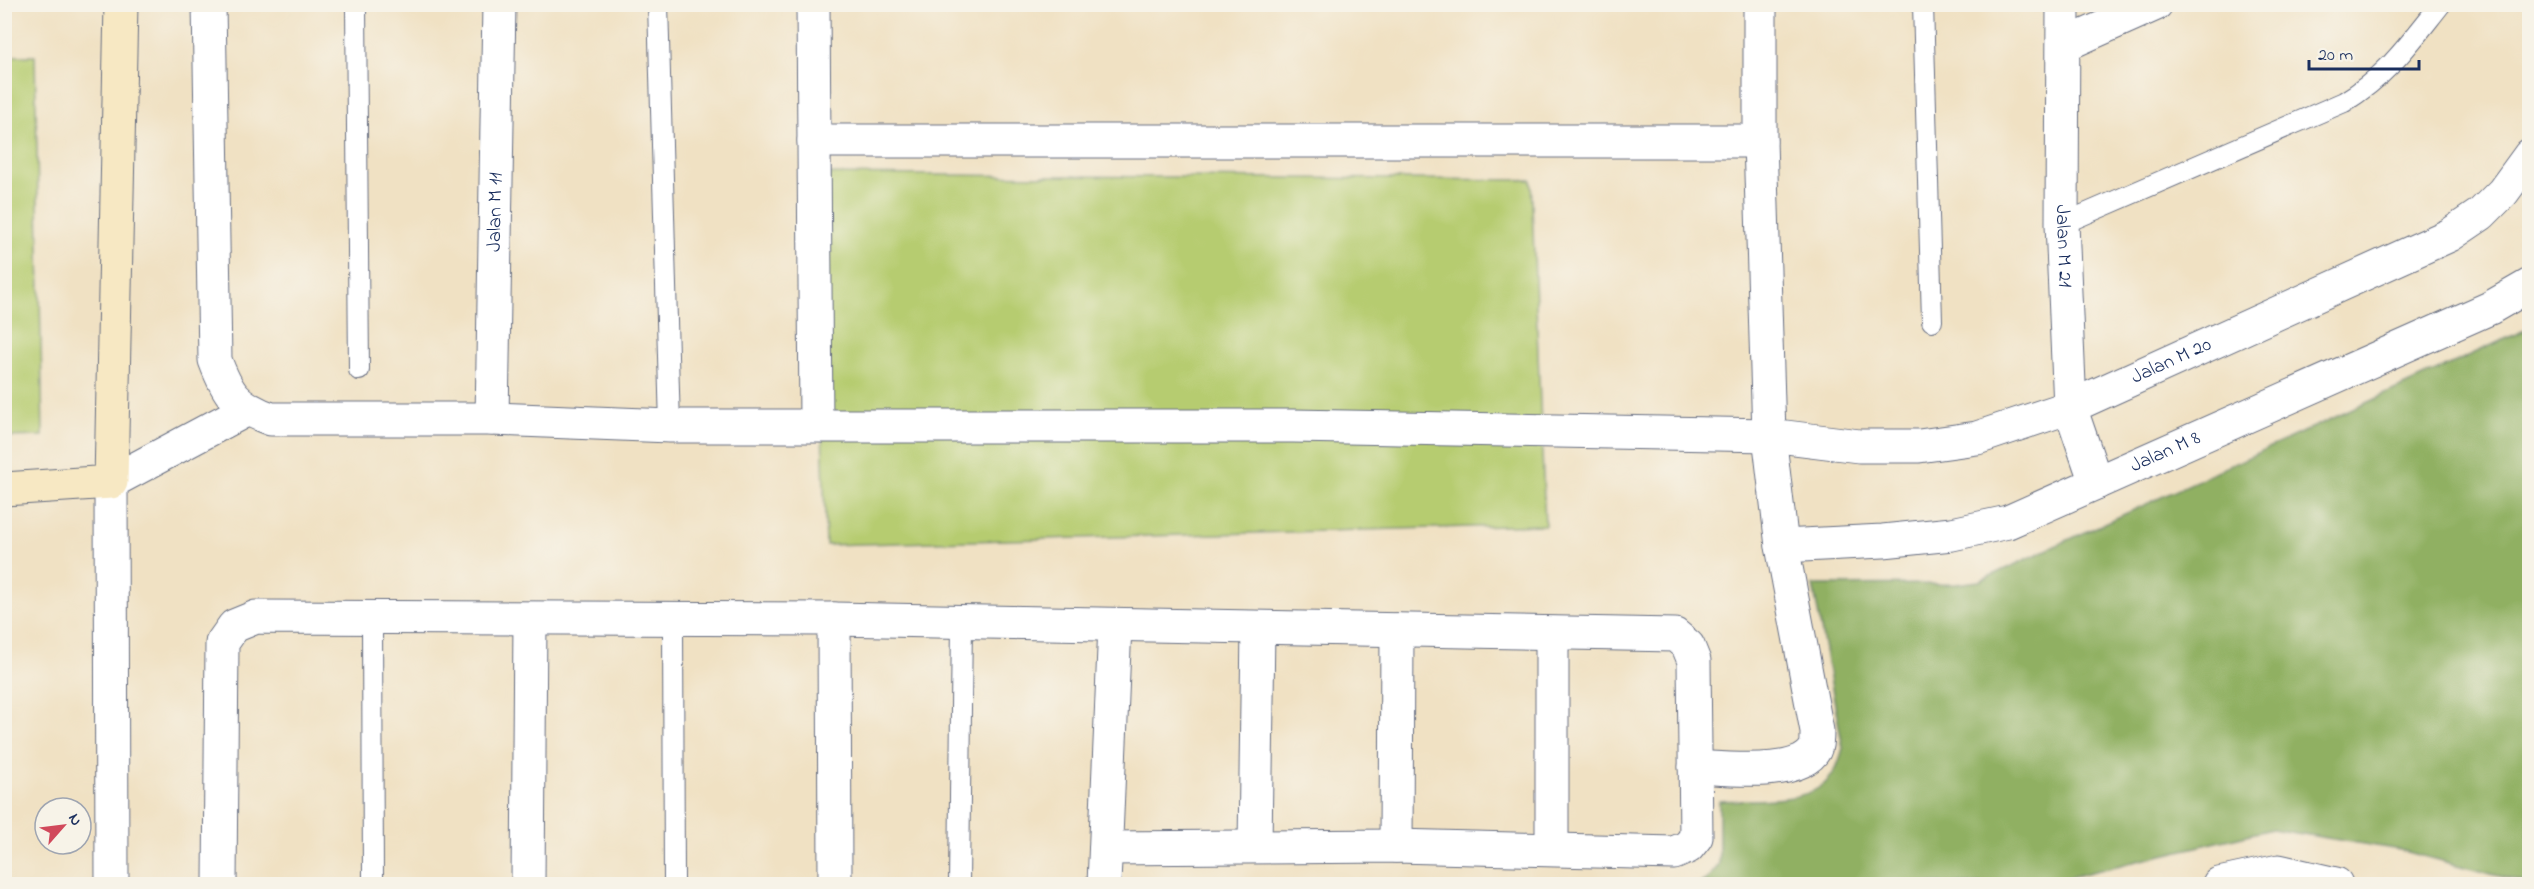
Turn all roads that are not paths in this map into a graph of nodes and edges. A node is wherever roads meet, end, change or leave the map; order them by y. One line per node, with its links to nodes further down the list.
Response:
1 (121, 4): 26 (street)
2 (209, 4): 21 (street)
3 (356, 4): 19 (lane)
4 (499, 4): 22 (street, Jalan M 11)
5 (658, 4): 24 (lane)
6 (813, 4): 13 (street)
7 (1760, 4): 14 (street)
8 (1923, 4): 18 (lane)
9 (2063, 4): 12 (street, Jalan M 21)
10 (2156, 4): 12 (street)
11 (2441, 4): 16 (lane)
12 (2064, 45): 16 (street, Jalan M 21)
13 (814, 141): 14 (street); 23 (street)
14 (1760, 141): 25 (street)
15 (2529, 155): 20 (street, Jalan M 20)
16 (2062, 224): 20 (street, Jalan M 21)
17 (2529, 285): 27 (street, Jalan M 8)
18 (1932, 321)
19 (359, 370)
20 (2070, 407): 25 (street, Jalan M 20); 27 (street, Jalan M 21)
21 (246, 410): 22 (street, Jalan M 20); 26 (street)
22 (492, 419): 24 (street, Jalan M 20)
23 (816, 424): 24 (street, Jalan M 20); 25 (street, Jalan M 20)
24 (670, 426)
25 (1769, 435): 29 (street)
26 (111, 482): 28 (street); 44 (street)
27 (2096, 483): 29 (street, Jalan M 8)
28 (4, 489)
29 (1782, 546): 39 (street)
30 (372, 618): 31 (street); 45 (street); 46 (lane)
31 (530, 619): 33 (street); 47 (street)
32 (834, 619): 33 (street); 34 (street); 49 (street)
33 (673, 620): 48 (lane)
34 (962, 621): 35 (street); 50 (lane)
35 (1115, 625): 36 (street); 42 (street)
36 (1258, 628): 37 (street); 40 (street)
37 (1397, 630): 38 (street); 41 (street)
38 (1552, 634): 39 (street); 43 (street)
39 (1695, 767): 43 (street)
40 (1255, 846): 41 (street); 42 (street)
41 (1396, 846): 43 (street)
42 (1106, 848): 51 (street)
43 (1552, 849)
44 (112, 885)
45 (220, 885)
46 (373, 885)
47 (528, 885)
48 (675, 885)
49 (835, 885)
50 (959, 885)
51 (1104, 885)
52 (2219, 885): 53 (street)
53 (2336, 885)

